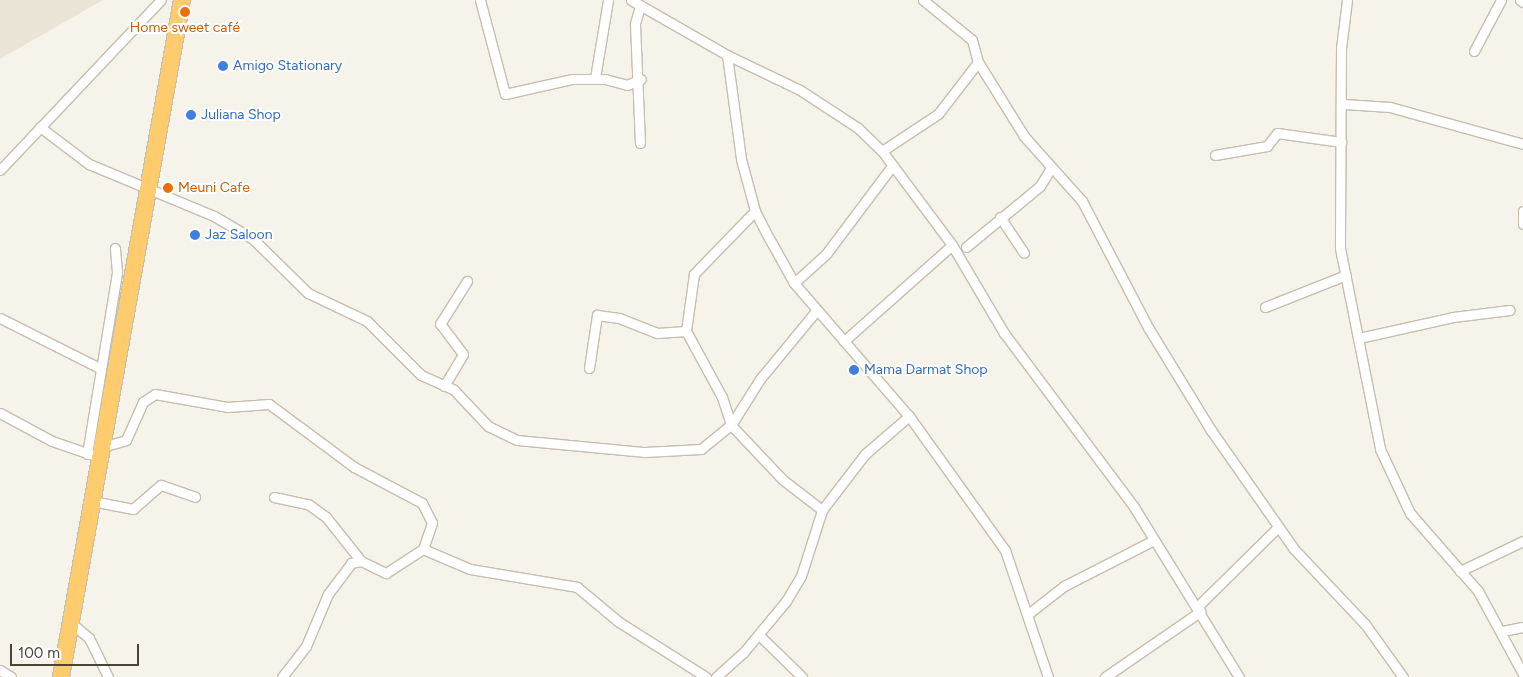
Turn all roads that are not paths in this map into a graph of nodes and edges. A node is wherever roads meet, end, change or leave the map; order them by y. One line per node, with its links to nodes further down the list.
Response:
1 (161, 0): 15 (street)
2 (182, 0): 24 (highway)
3 (480, 0): 12 (street)
4 (608, 0): 12 (street)
5 (923, 0): 11 (street)
6 (1347, 0): 14 (street)
7 (1501, 0): 9 (street)
8 (637, 3): 10 (street); 13 (street)
9 (1474, 51)
10 (727, 55): 19 (street); 25 (street)
11 (978, 62): 19 (street); 22 (street)
12 (595, 78): 13 (street)
13 (641, 80): 17 (street)
14 (1344, 104): 16 (street); 18 (street)
15 (40, 127): 23 (street); 24 (street)
16 (1341, 142): 20 (street); 33 (street)
17 (640, 143)
18 (1523, 144)
19 (882, 151): 21 (street)
20 (1215, 156)
21 (892, 166): 29 (street); 35 (street)
22 (1051, 168): 27 (street); 54 (street)
23 (0, 170)
24 (148, 192): 45 (street); 49 (highway)
25 (755, 211): 35 (street); 40 (street)
26 (1523, 211): 28 (street)
27 (1000, 217): 30 (street); 32 (street)
28 (1523, 224)
29 (952, 245): 42 (street); 55 (street)
30 (966, 247)
31 (114, 248): 43 (street)
32 (1024, 253)
33 (1346, 275): 36 (street); 41 (street)
34 (466, 281): 45 (street)
35 (794, 283): 38 (street)
36 (1266, 307)
37 (1510, 310): 41 (street)
38 (816, 311): 42 (street); 48 (street)
39 (0, 318): 43 (street)
40 (686, 331): 44 (street); 48 (street)
41 (1359, 338): 59 (street)
42 (844, 341): 47 (street)
43 (100, 368): 49 (street)
44 (589, 368)
45 (444, 386): 48 (street)
46 (0, 413): 49 (street)
47 (910, 416): 53 (street); 61 (street)
48 (731, 426): 53 (street)
49 (97, 452): 52 (highway); 57 (street)
50 (195, 497): 52 (street)
51 (274, 497): 58 (street)
52 (92, 501): 62 (highway)
53 (822, 510): 65 (street)
54 (1278, 527): 60 (street); 78 (street)
55 (1154, 540): 60 (street); 61 (street)
56 (1523, 541): 59 (street)
57 (423, 549): 58 (street); 72 (street)
58 (361, 561): 71 (street)
59 (1460, 571): 64 (street)
60 (1200, 608): 76 (street); 77 (street)
61 (1028, 614): 75 (street)
62 (70, 622): 69 (highway); 70 (street)
63 (1523, 627): 64 (street)
64 (1502, 631): 67 (street)
65 (759, 635): 73 (street); 74 (street)
66 (0, 670): 68 (street)
67 (1523, 674)
68 (11, 677)
69 (61, 677)
70 (108, 677)
71 (282, 677)
72 (706, 677)
73 (716, 677)
74 (802, 677)
75 (1048, 677)
76 (1105, 677)
77 (1239, 677)
78 (1403, 677)

